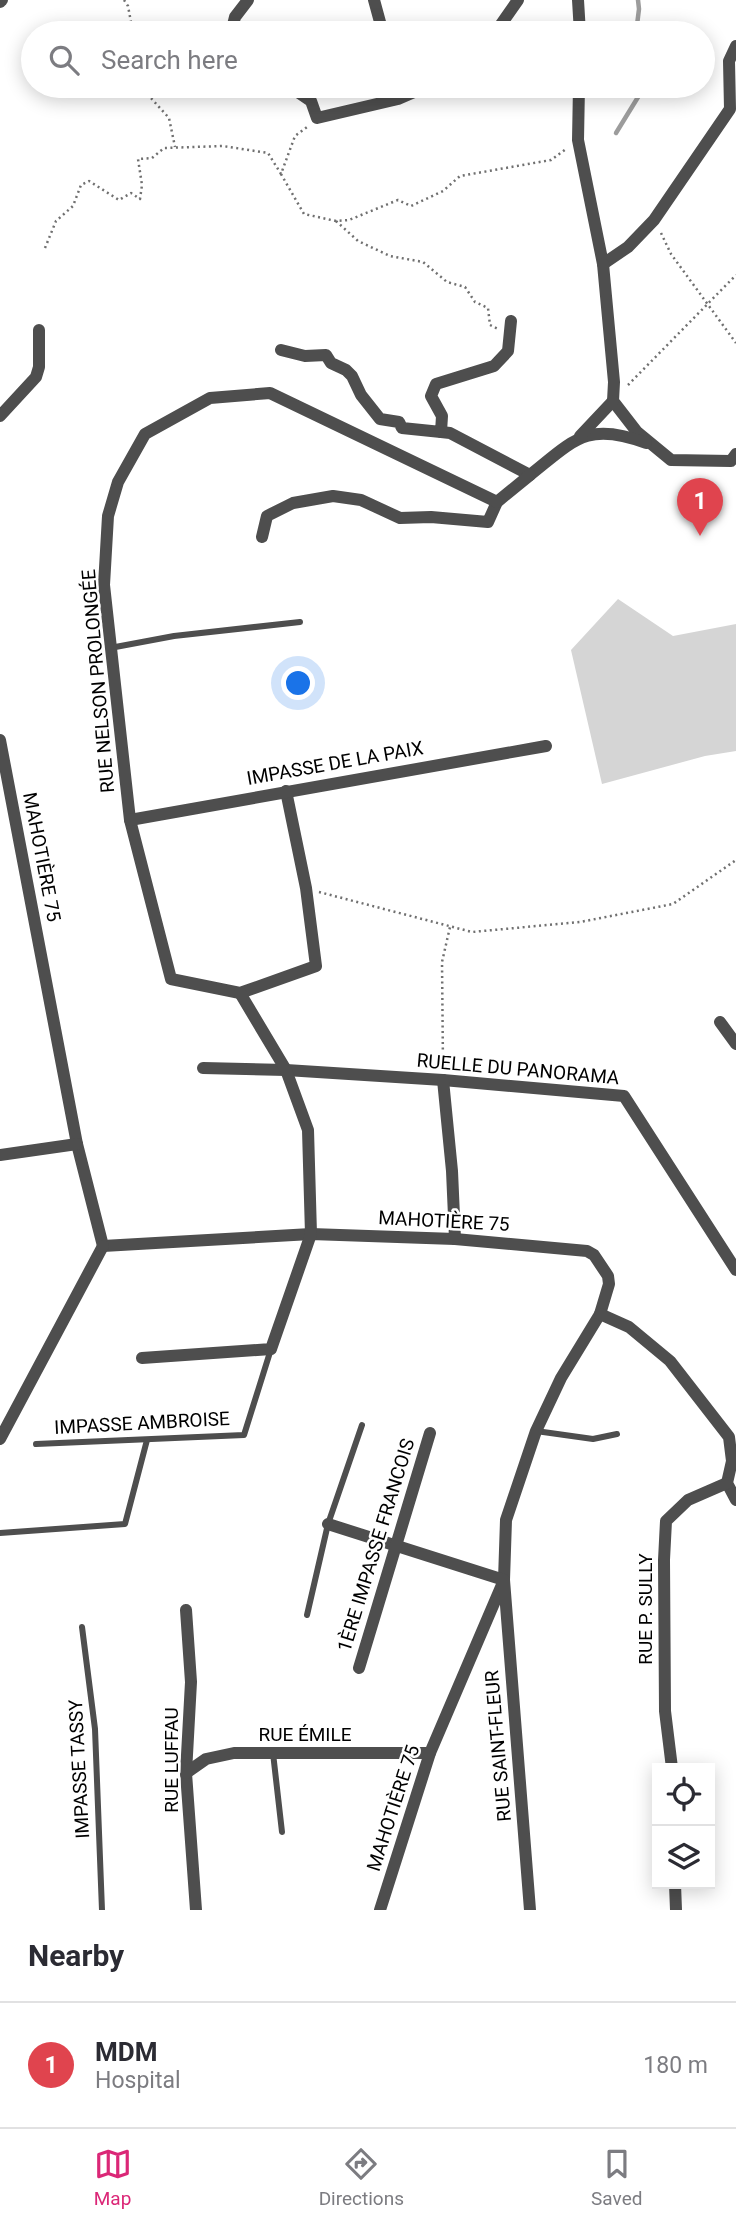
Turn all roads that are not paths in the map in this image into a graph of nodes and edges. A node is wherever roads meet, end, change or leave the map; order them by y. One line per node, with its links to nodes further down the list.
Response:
1 (248, 0): 5 (street)
2 (374, 0): 6 (street)
3 (519, 0): 7 (street)
4 (578, 0): 8 (street)
5 (233, 21)
6 (380, 21)
7 (504, 21)
8 (579, 21)
9 (736, 46): 13 (street)
10 (307, 98): 12 (street)
11 (579, 98): 13 (street)
12 (398, 99)
13 (603, 264): 17 (street)
14 (511, 321): 19 (street)
15 (39, 330): 18 (street)
16 (281, 350): 19 (street)
17 (613, 401): 20 (street); 21 (street)
18 (0, 416)
19 (441, 432): 23 (street)
20 (580, 436): 21 (street); 23 (street)
21 (655, 447): 22 (street)
22 (736, 454)
23 (530, 475): 24 (street)
24 (497, 502): 25 (street); 27 (street, RUE NELSON PROLONGÉE)
25 (262, 537)
26 (300, 622): 27 (lane)
27 (110, 648): 31 (street, RUE NELSON PROLONGÉE)
28 (0, 740): 38 (street, MAHOTIÈRE 75)
29 (546, 746): 30 (street, IMPASSE DE LA PAIX)
30 (286, 792): 31 (street, IMPASSE DE LA PAIX); 32 (street)
31 (130, 820): 32 (street, RUE NELSON PROLONGÉE)
32 (240, 993): 36 (street)
33 (720, 1022): 34 (street)
34 (736, 1044)
35 (203, 1069): 36 (street, RUELLE DU PANORAMA)
36 (286, 1070): 37 (street, RUELLE DU PANORAMA); 40 (street)
37 (443, 1080): 41 (street); 43 (street, RUELLE DU PANORAMA)
38 (77, 1144): 39 (street); 42 (street, MAHOTIÈRE 75)
39 (0, 1155)
40 (311, 1234): 41 (street, MAHOTIÈRE 75); 42 (street, MAHOTIÈRE 75); 45 (street)
41 (455, 1240): 44 (street, MAHOTIÈRE 75)
42 (103, 1247): 51 (street)
43 (736, 1270)
44 (600, 1314): 48 (street, MAHOTIÈRE 75); 54 (street)
45 (271, 1349): 46 (street); 52 (lane, IMPASSE AMBROISE)
46 (142, 1358)
47 (362, 1425): 56 (lane)
48 (536, 1431): 50 (lane); 59 (street, MAHOTIÈRE 75)
49 (430, 1433): 58 (street, 1ÈRE IMPASSE FRANCOIS)
50 (617, 1434)
51 (0, 1439)
52 (147, 1440): 53 (lane, IMPASSE AMBROISE); 57 (lane)
53 (36, 1444)
54 (727, 1483): 55 (street); 66 (street, RUE P. SULLY)
55 (736, 1500)
56 (328, 1524): 58 (street); 61 (lane)
57 (0, 1533)
58 (397, 1546): 59 (street); 63 (street, 1ÈRE IMPASSE FRANCOIS)
59 (504, 1580): 65 (street, MAHOTIÈRE 75); 73 (street, RUE SAINT-FLEUR)
60 (186, 1610): 67 (street, RUE LUFFAU)
61 (307, 1615)
62 (82, 1626): 70 (lane, IMPASSE TASSY)
63 (359, 1668)
64 (273, 1753): 65 (street, RUE ÉMILE); 67 (street, RUE ÉMILE); 68 (lane)
65 (430, 1753): 72 (street, MAHOTIÈRE 75)
66 (671, 1763)
67 (186, 1773): 71 (street, RUE LUFFAU)
68 (282, 1832)
69 (675, 1889): 74 (street)
70 (102, 1910)
71 (196, 1910)
72 (380, 1910)
73 (530, 1910)
74 (676, 1910)

